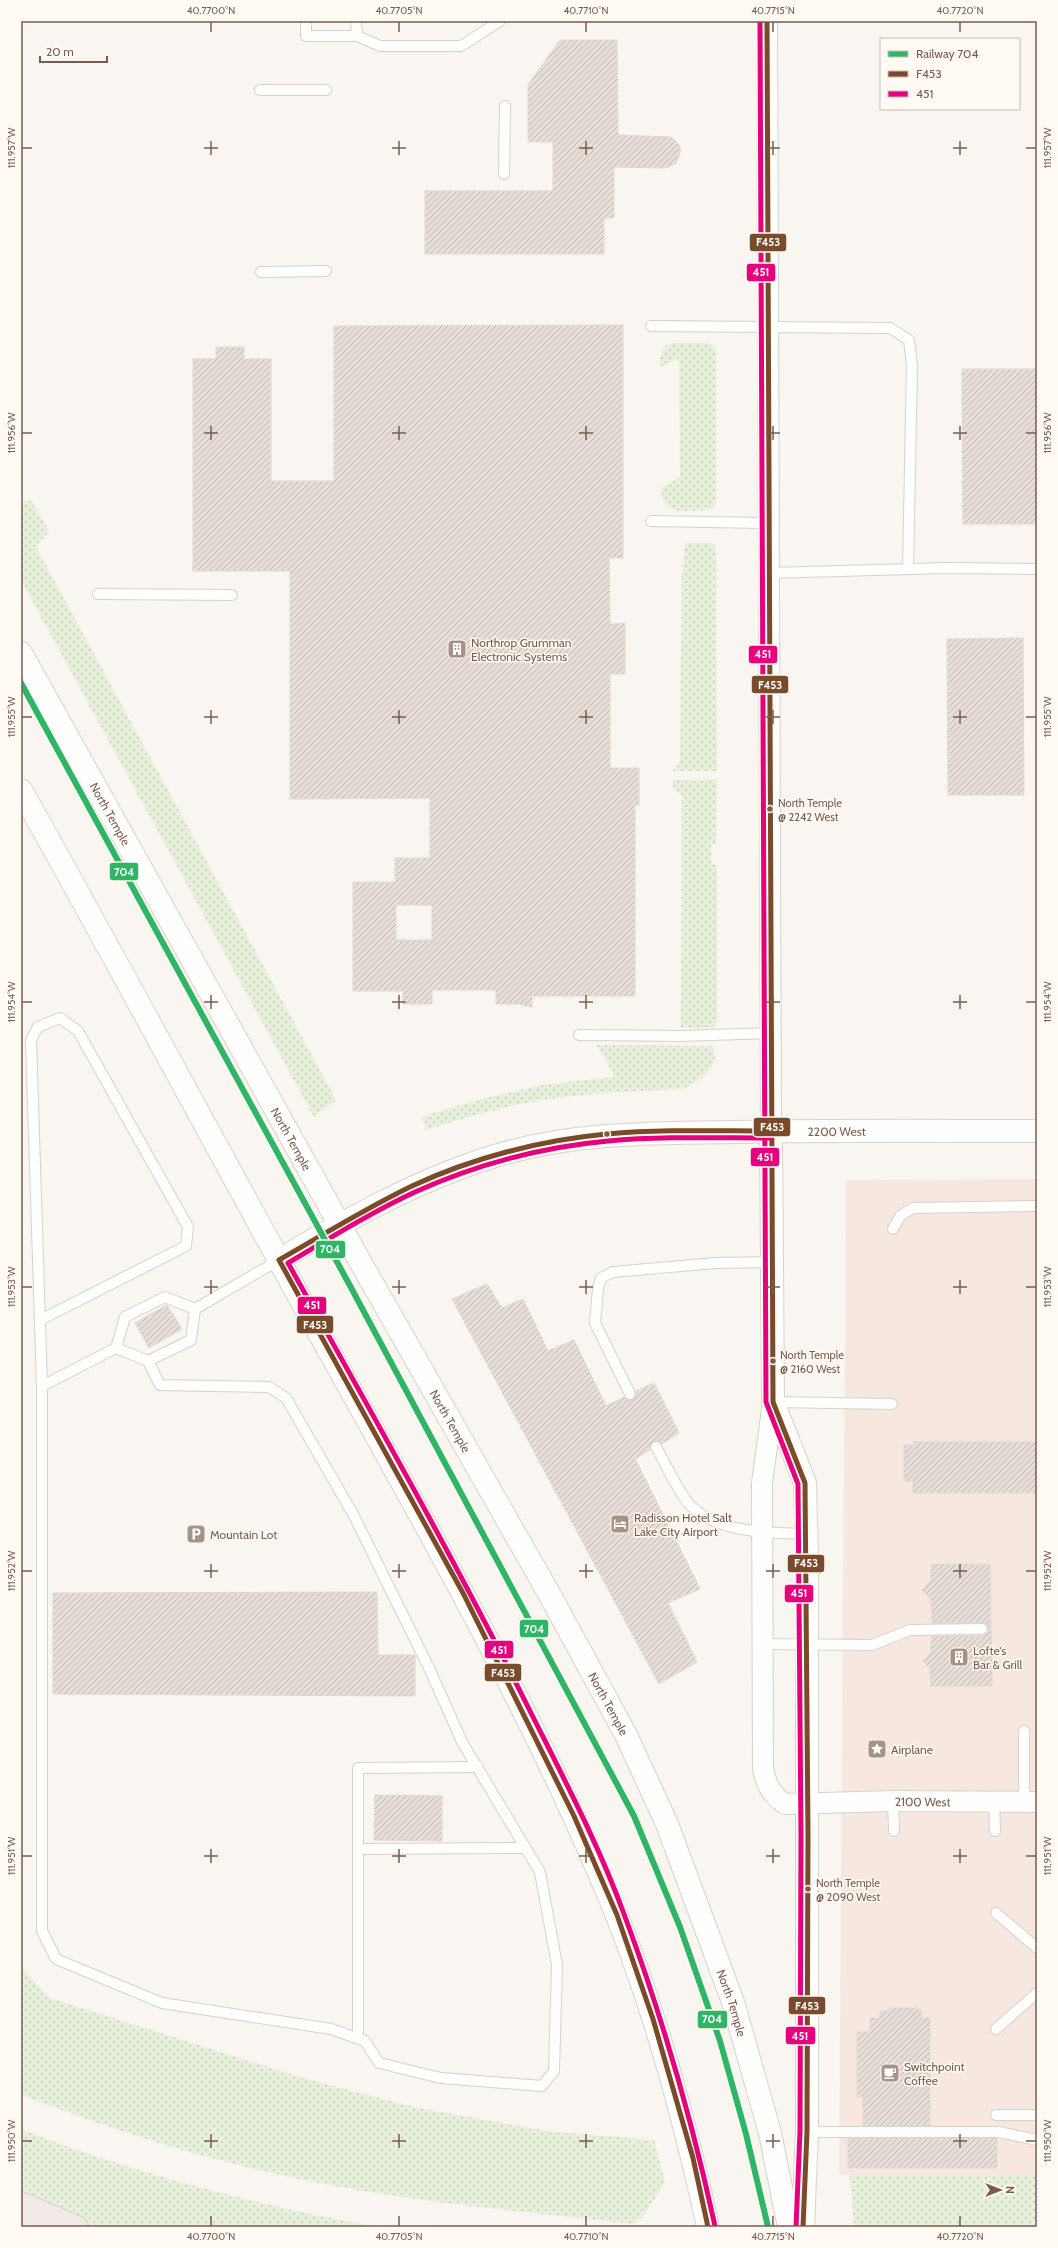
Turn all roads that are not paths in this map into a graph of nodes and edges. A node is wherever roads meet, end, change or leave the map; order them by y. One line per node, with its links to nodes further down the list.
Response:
1 (306, 21): 5 (lane)
2 (356, 21): 5 (lane)
3 (500, 21): 5 (lane)
4 (767, 21): 13 (street)
5 (357, 36)
6 (260, 90): 7 (lane)
7 (326, 90)
8 (505, 106): 9 (lane)
9 (504, 174)
10 (326, 271): 11 (lane)
11 (261, 272)
12 (651, 326): 13 (lane)
13 (768, 327): 15 (street); 16 (lane)
14 (651, 522): 15 (lane)
15 (769, 523): 18 (street)
16 (908, 569): 17 (lane); 18 (lane)
17 (1037, 569)
18 (769, 573): 23 (street)
19 (98, 594): 20 (lane)
20 (232, 595)
21 (21, 653): 28 (main road, North Temple)
22 (21, 790): 30 (main road)
23 (770, 1033): 24 (lane); 25 (street)
24 (579, 1035)
25 (771, 1131): 26 (main road, 2200 West); 28 (main road, 2200 West); 31 (main road)
26 (1037, 1131)
27 (1037, 1206): 29 (lane)
28 (340, 1224): 30 (main road, 2200 West); 70 (main road, North Temple)
29 (893, 1230)
30 (279, 1260): 32 (lane); 69 (main road)
31 (772, 1262): 37 (lane); 38 (main road)
32 (195, 1309): 34 (lane); 35 (lane)
33 (40, 1320): 33 (lane); 36 (lane)
34 (116, 1348): 35 (lane); 36 (lane)
35 (148, 1361): 47 (lane)
36 (42, 1386): 60 (lane)
37 (630, 1394)
38 (774, 1402): 39 (lane); 41 (street); 42 (main road)
39 (892, 1404)
40 (656, 1447): 41 (lane)
41 (762, 1533): 42 (lane); 44 (street)
42 (806, 1534): 45 (main road)
43 (982, 1629): 45 (lane)
44 (762, 1644): 45 (lane); 51 (street)
45 (808, 1644): 51 (main road)
46 (1024, 1731): 50 (lane)
47 (478, 1767): 54 (lane); 55 (lane)
48 (893, 1801): 49 (street, 2100 West); 51 (street, 2100 West); 52 (lane)
49 (994, 1801): 50 (street, 2100 West); 53 (lane)
50 (1030, 1802)
51 (808, 1803): 63 (main road)
52 (894, 1831)
53 (995, 1831)
54 (526, 1848): 55 (lane); 60 (lane)
55 (358, 1849): 60 (lane)
56 (996, 1913): 57 (lane)
57 (1037, 1948)
58 (1037, 1993): 59 (lane)
59 (996, 2029)
60 (358, 2038)
61 (996, 2115): 62 (lane)
62 (1037, 2115)
63 (807, 2132): 64 (lane); 71 (main road)
64 (1037, 2140)
65 (21, 2203): 68 (highway)
66 (21, 2222): 67 (highway)
67 (42, 2227)
68 (77, 2227)
69 (708, 2227)
70 (789, 2227)
71 (803, 2227)

